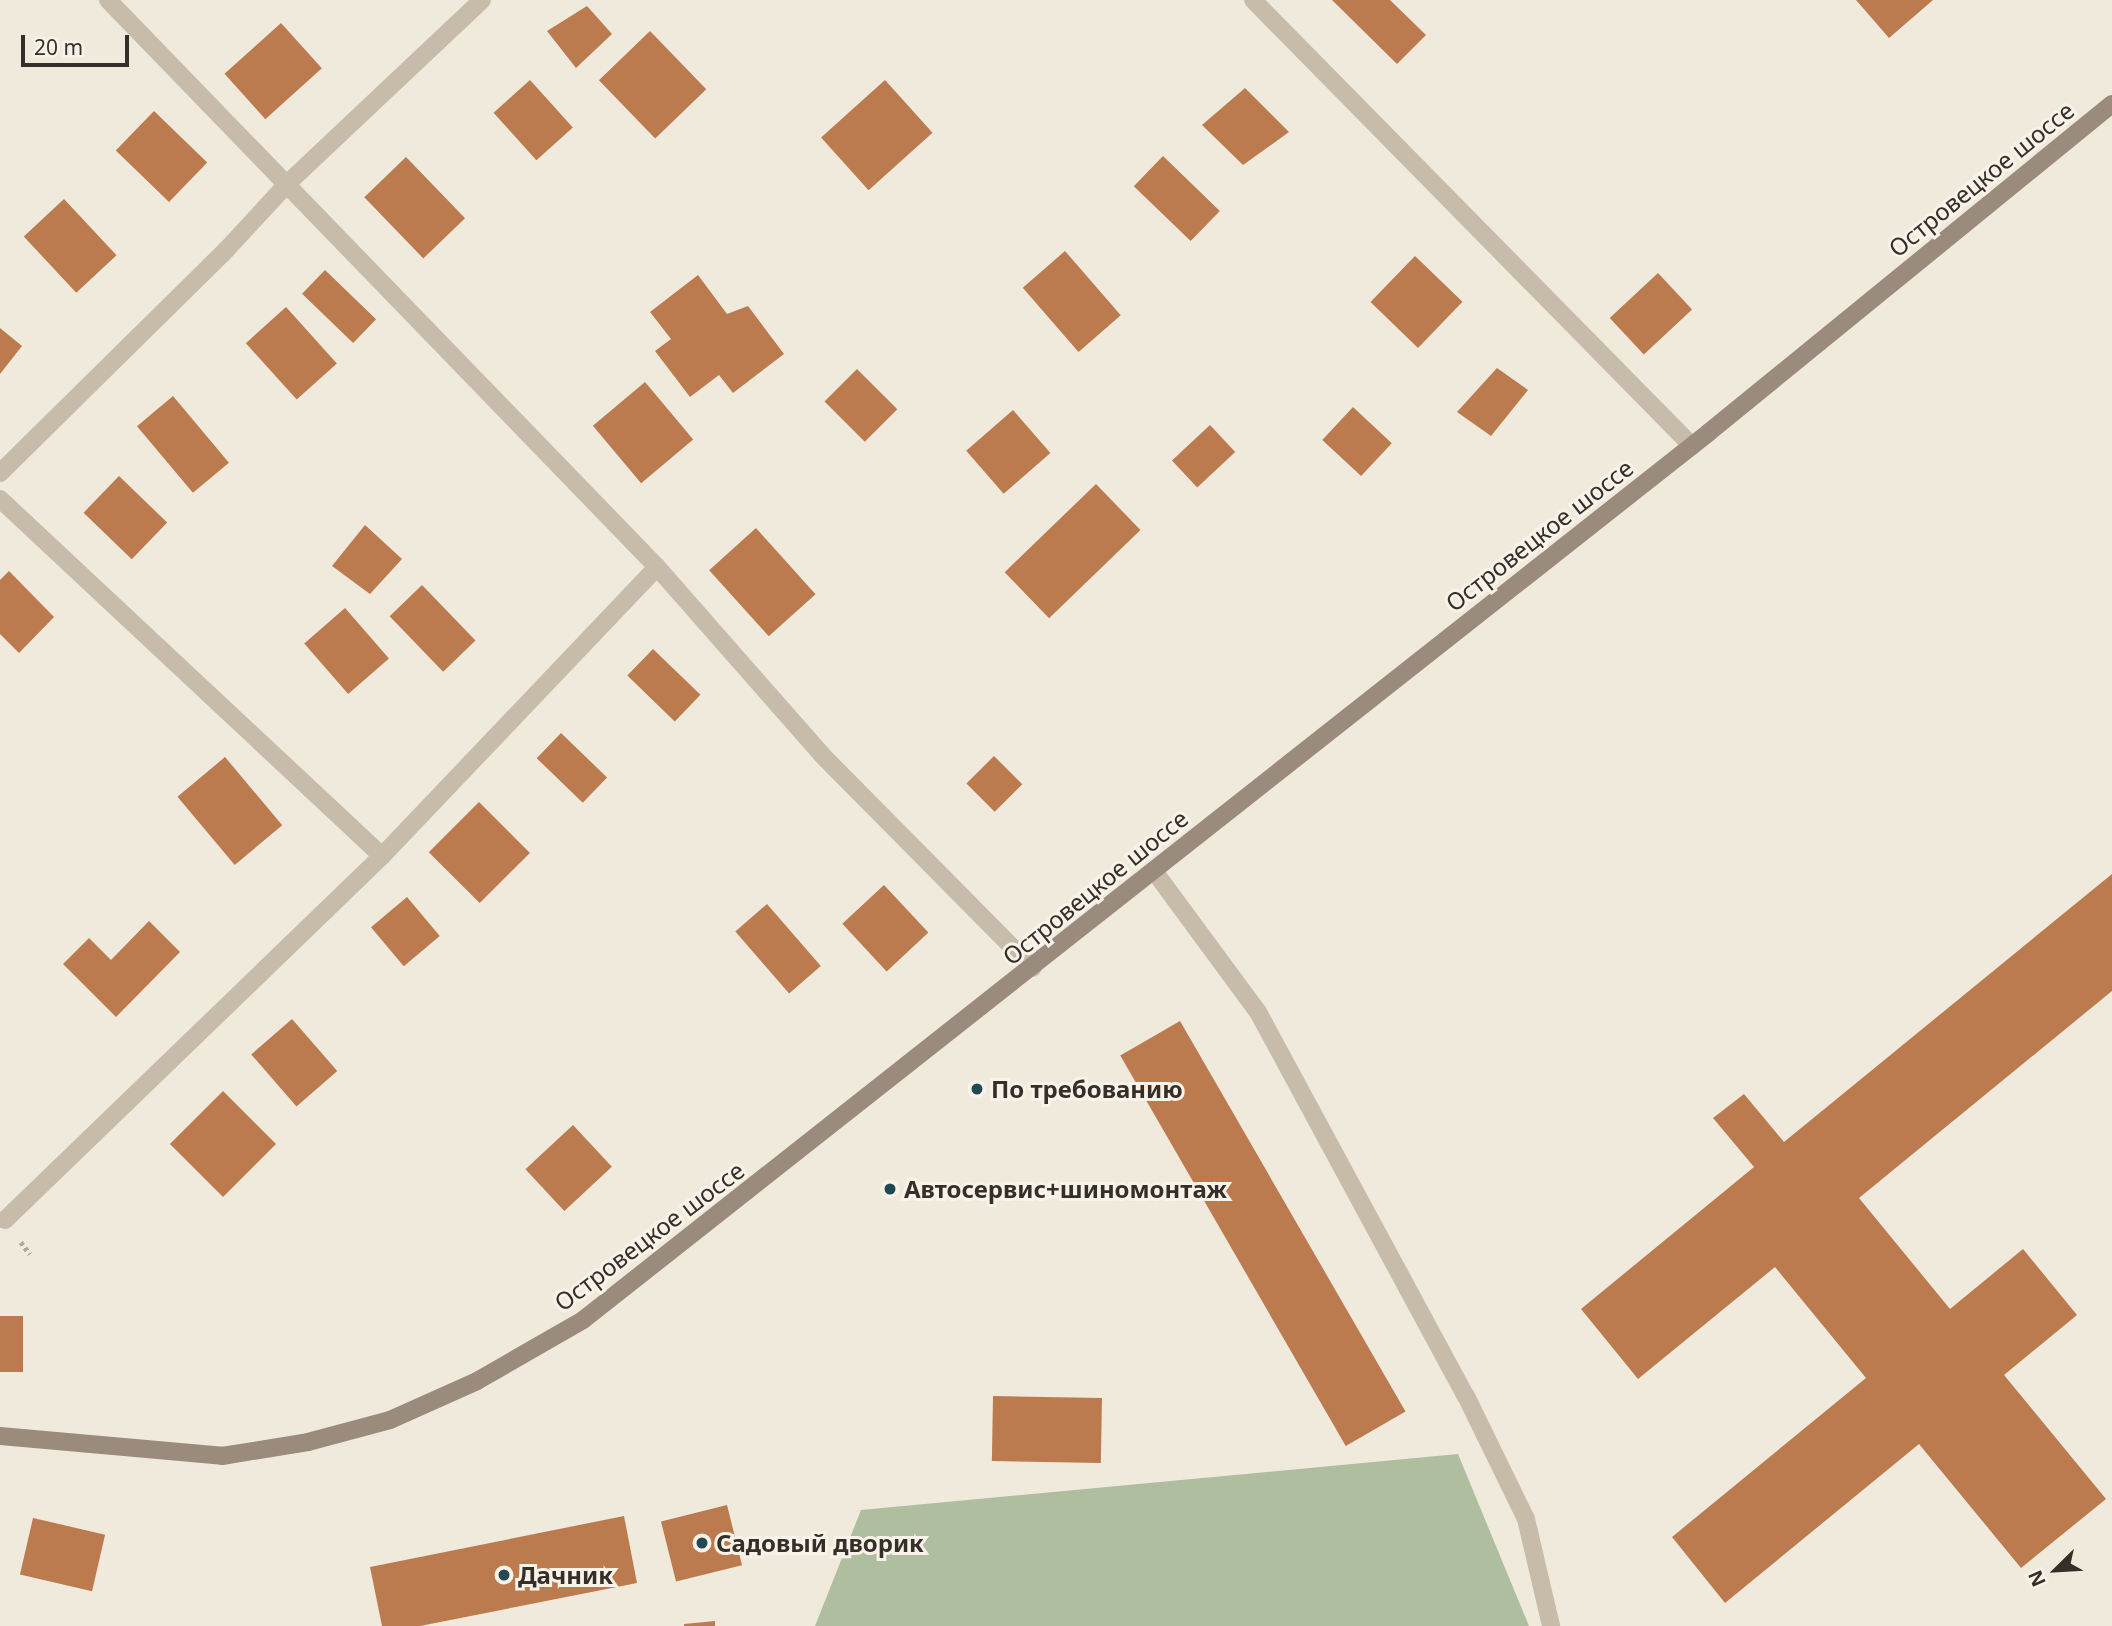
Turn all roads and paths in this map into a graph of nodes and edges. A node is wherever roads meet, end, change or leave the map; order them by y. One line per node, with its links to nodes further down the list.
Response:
1 (108, 0): 5 (street)
2 (482, 0): 5 (street)
3 (1253, 0): 6 (street)
4 (2112, 104): 6 (main road, Островецкое шоссе)
5 (289, 182): 7 (street); 9 (street)
6 (1692, 446): 11 (main road, Островецкое шоссе)
7 (0, 473)
8 (0, 499): 10 (street)
9 (657, 567): 10 (street); 12 (street)
10 (382, 856): 13 (street)
11 (1154, 871): 12 (main road, Островецкое шоссе); 15 (street)
12 (1033, 968): 14 (main road, Островецкое шоссе)
13 (5, 1220)
14 (0, 1436)
15 (1551, 1626)

